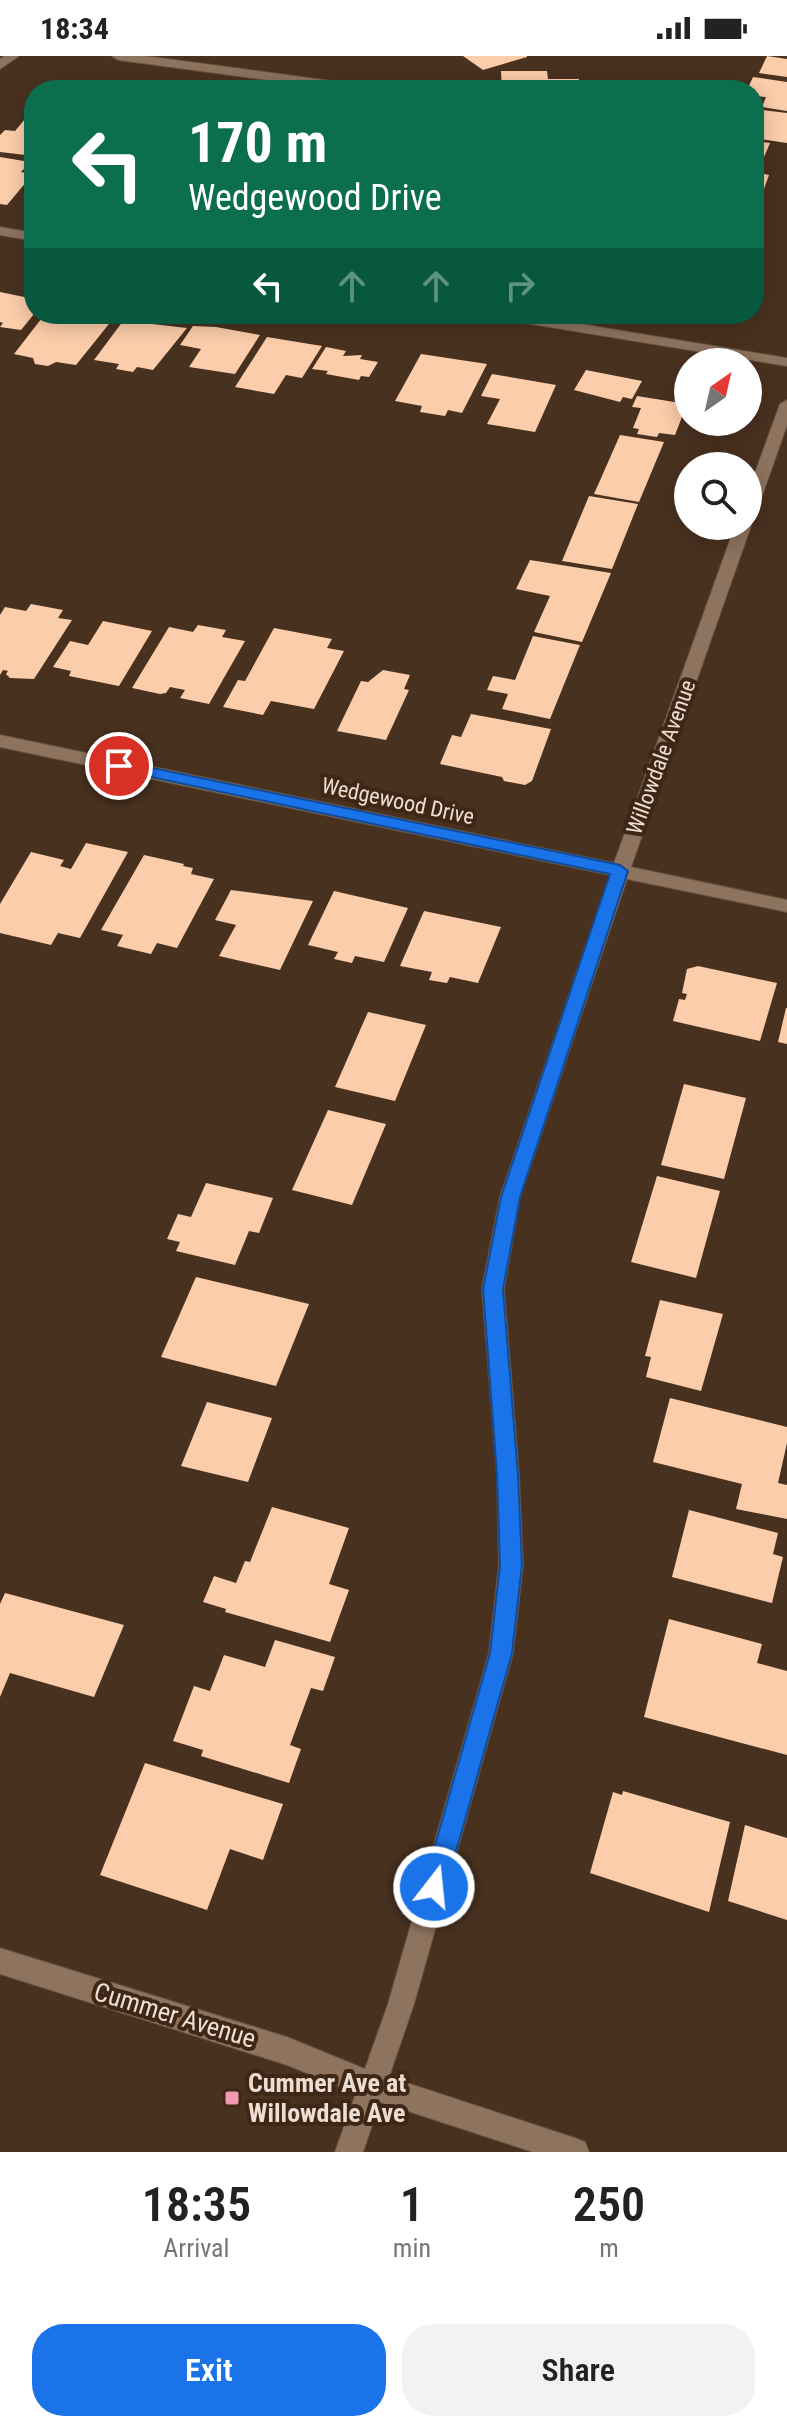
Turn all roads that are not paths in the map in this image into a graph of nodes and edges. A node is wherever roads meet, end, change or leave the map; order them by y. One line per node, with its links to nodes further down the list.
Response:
1 (13, 56): 3 (street)
2 (118, 56): 4 (street)
3 (0, 65)
4 (295, 80)
5 (0, 231): 6 (street)
6 (24, 235)
7 (555, 324): 8 (street)
8 (787, 362)
9 (787, 404): 10 (street)
10 (762, 474)
11 (738, 540): 13 (street, Willowdale Avenue)
12 (0, 741): 13 (street, Wedgewood Drive)
13 (620, 871): 14 (street, Wedgewood Drive); 16 (street, Willowdale Avenue)
14 (787, 906)
15 (0, 1961): 16 (street, Cummer Avenue)
16 (374, 2086): 17 (street, Willowdale Avenue); 18 (street, Cummer Avenue)
17 (349, 2152)
18 (575, 2152)

